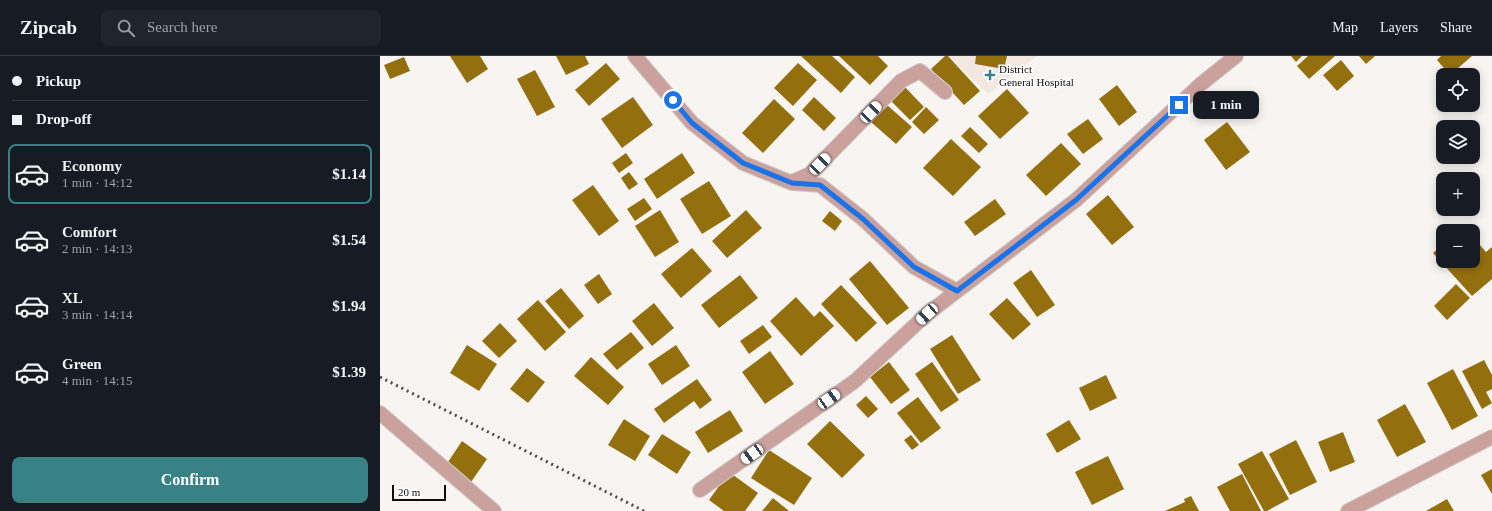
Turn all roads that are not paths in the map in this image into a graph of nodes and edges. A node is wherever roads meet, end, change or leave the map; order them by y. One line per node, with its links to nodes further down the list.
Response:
1 (635, 56): 4 (street)
2 (1236, 56): 5 (street)
3 (945, 92): 4 (street)
4 (792, 183): 5 (street)
5 (957, 291): 8 (street)
6 (380, 413): 9 (street)
7 (1492, 437): 10 (street)
8 (700, 490)
9 (494, 511)
10 (1348, 511)

